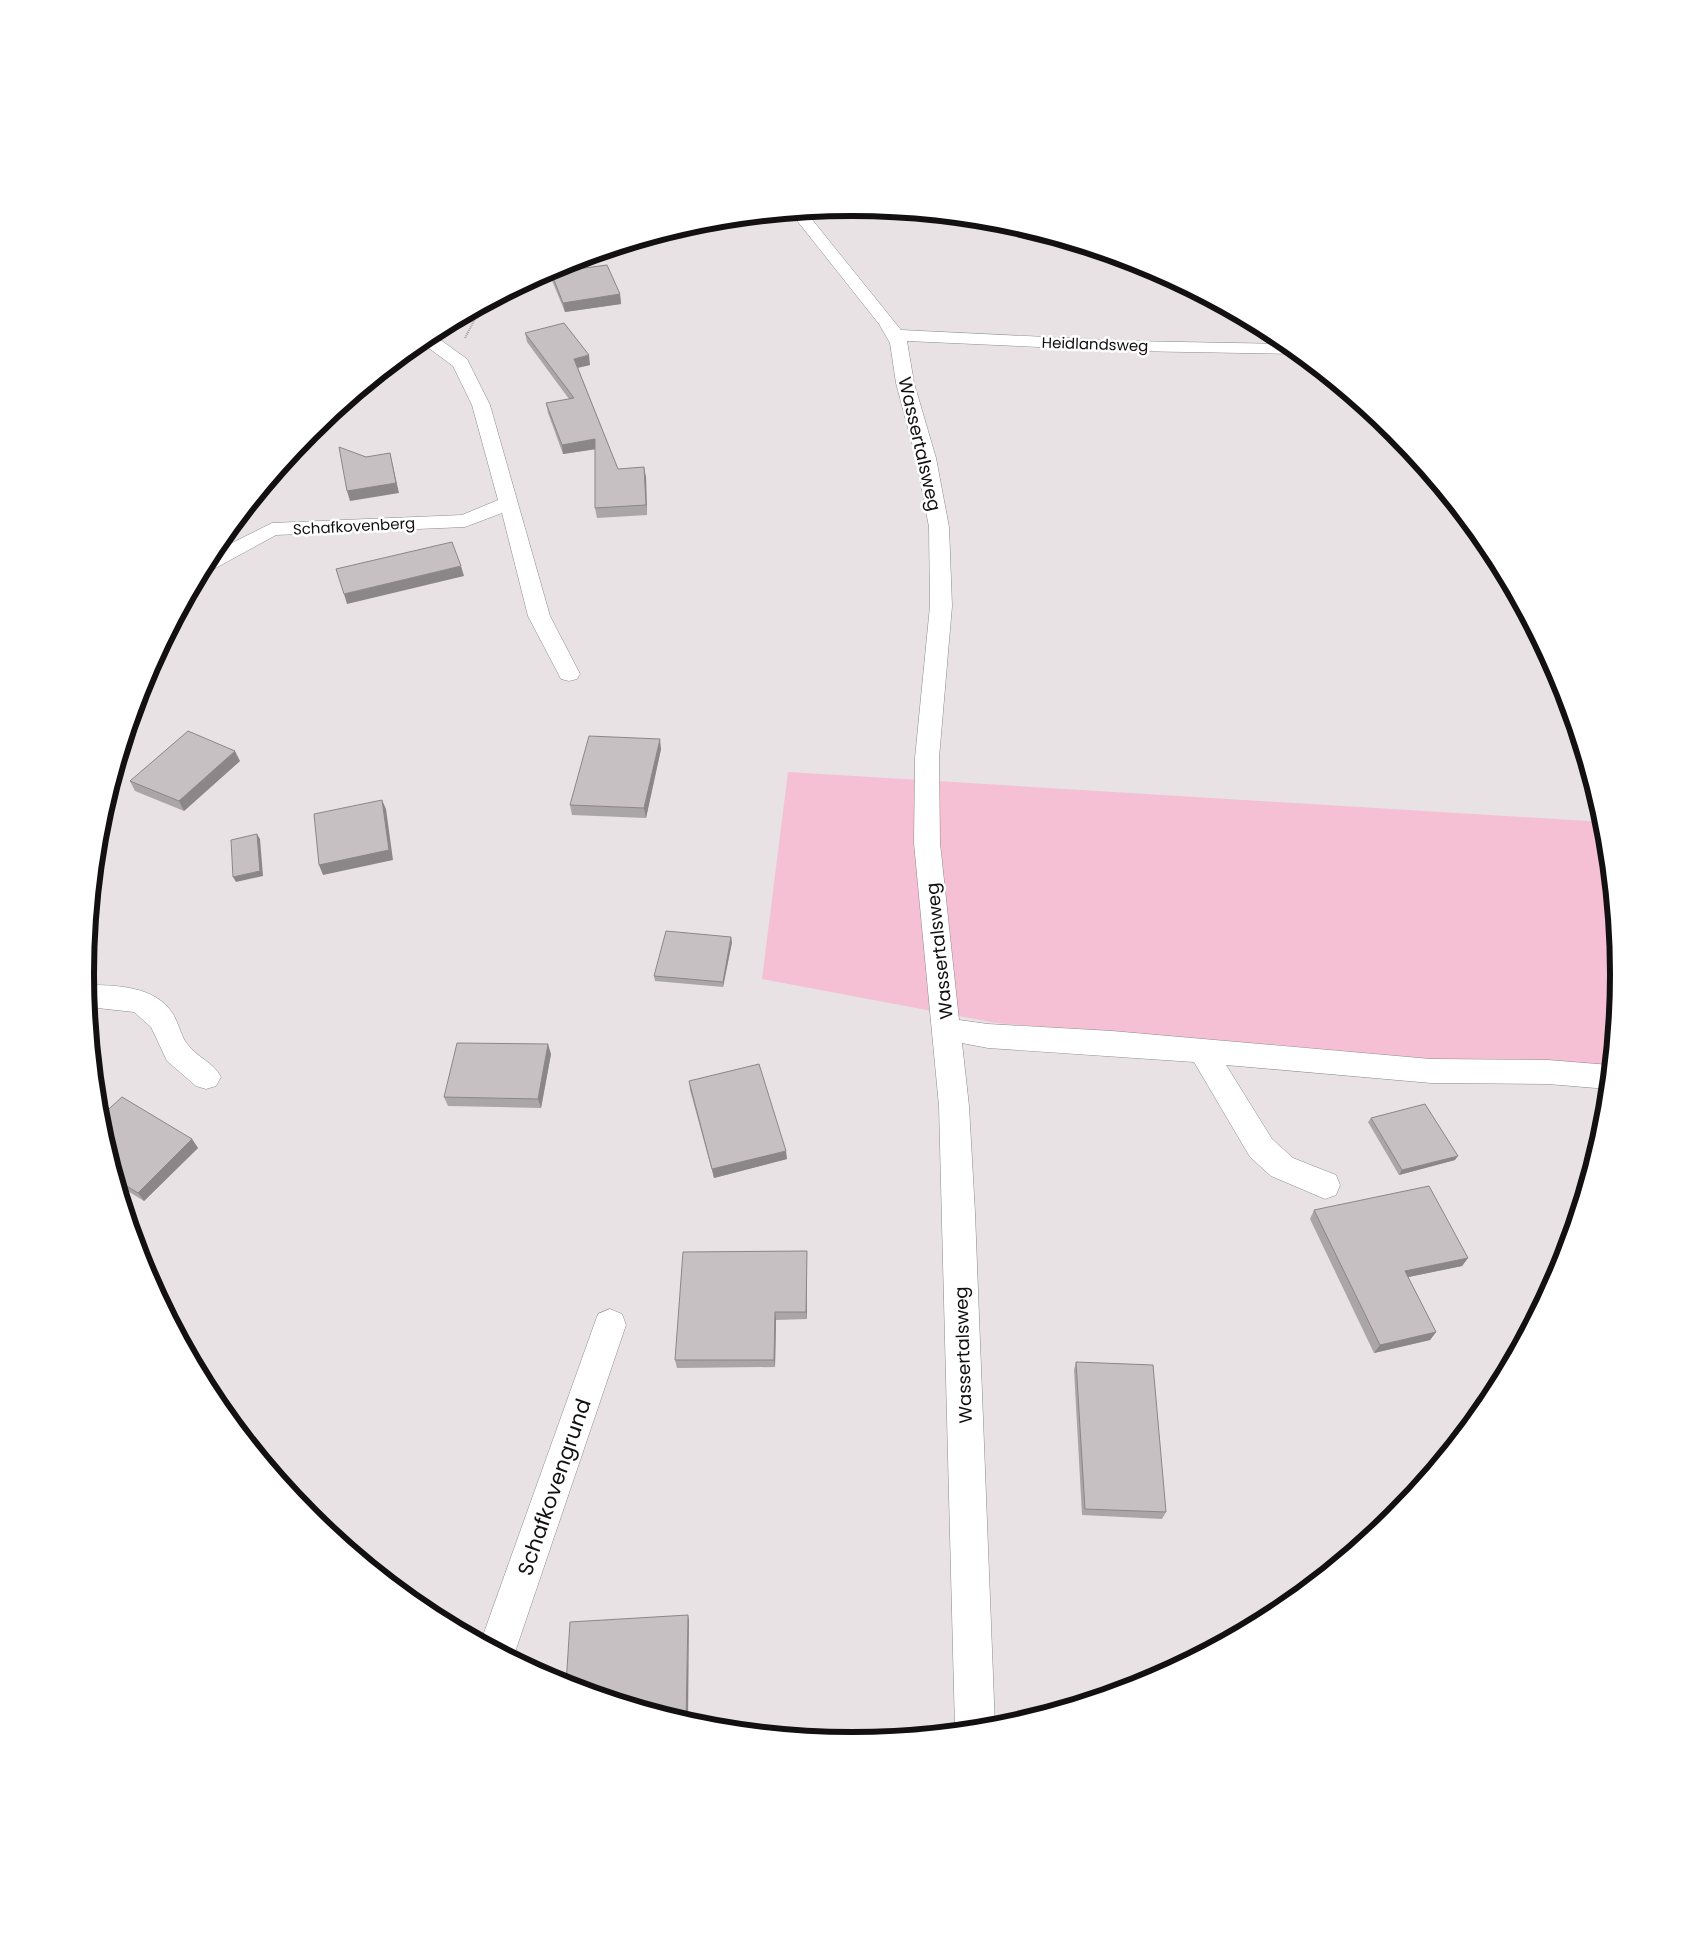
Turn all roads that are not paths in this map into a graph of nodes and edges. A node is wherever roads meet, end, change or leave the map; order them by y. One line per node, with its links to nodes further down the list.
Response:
1 (802, 217): 4 (street, Wassertalsweg)
2 (947, 337): 4 (street); 4 (street, Heidlandsweg); 5 (street, Heidlandsweg)
3 (431, 344): 6 (street)
4 (909, 350): 10 (street, Wassertalsweg)
5 (1281, 350)
6 (509, 503): 7 (street, Schafkovenberg); 8 (street)
7 (219, 558)
8 (568, 674)
9 (94, 997): 12 (street)
10 (947, 1029): 11 (street); 17 (street, Wassertalsweg)
11 (1203, 1052): 13 (street); 14 (street)
12 (206, 1077)
13 (1603, 1077)
14 (1326, 1185)
15 (610, 1325): 16 (street, Schafkovengrund)
16 (499, 1645)
17 (975, 1722)

